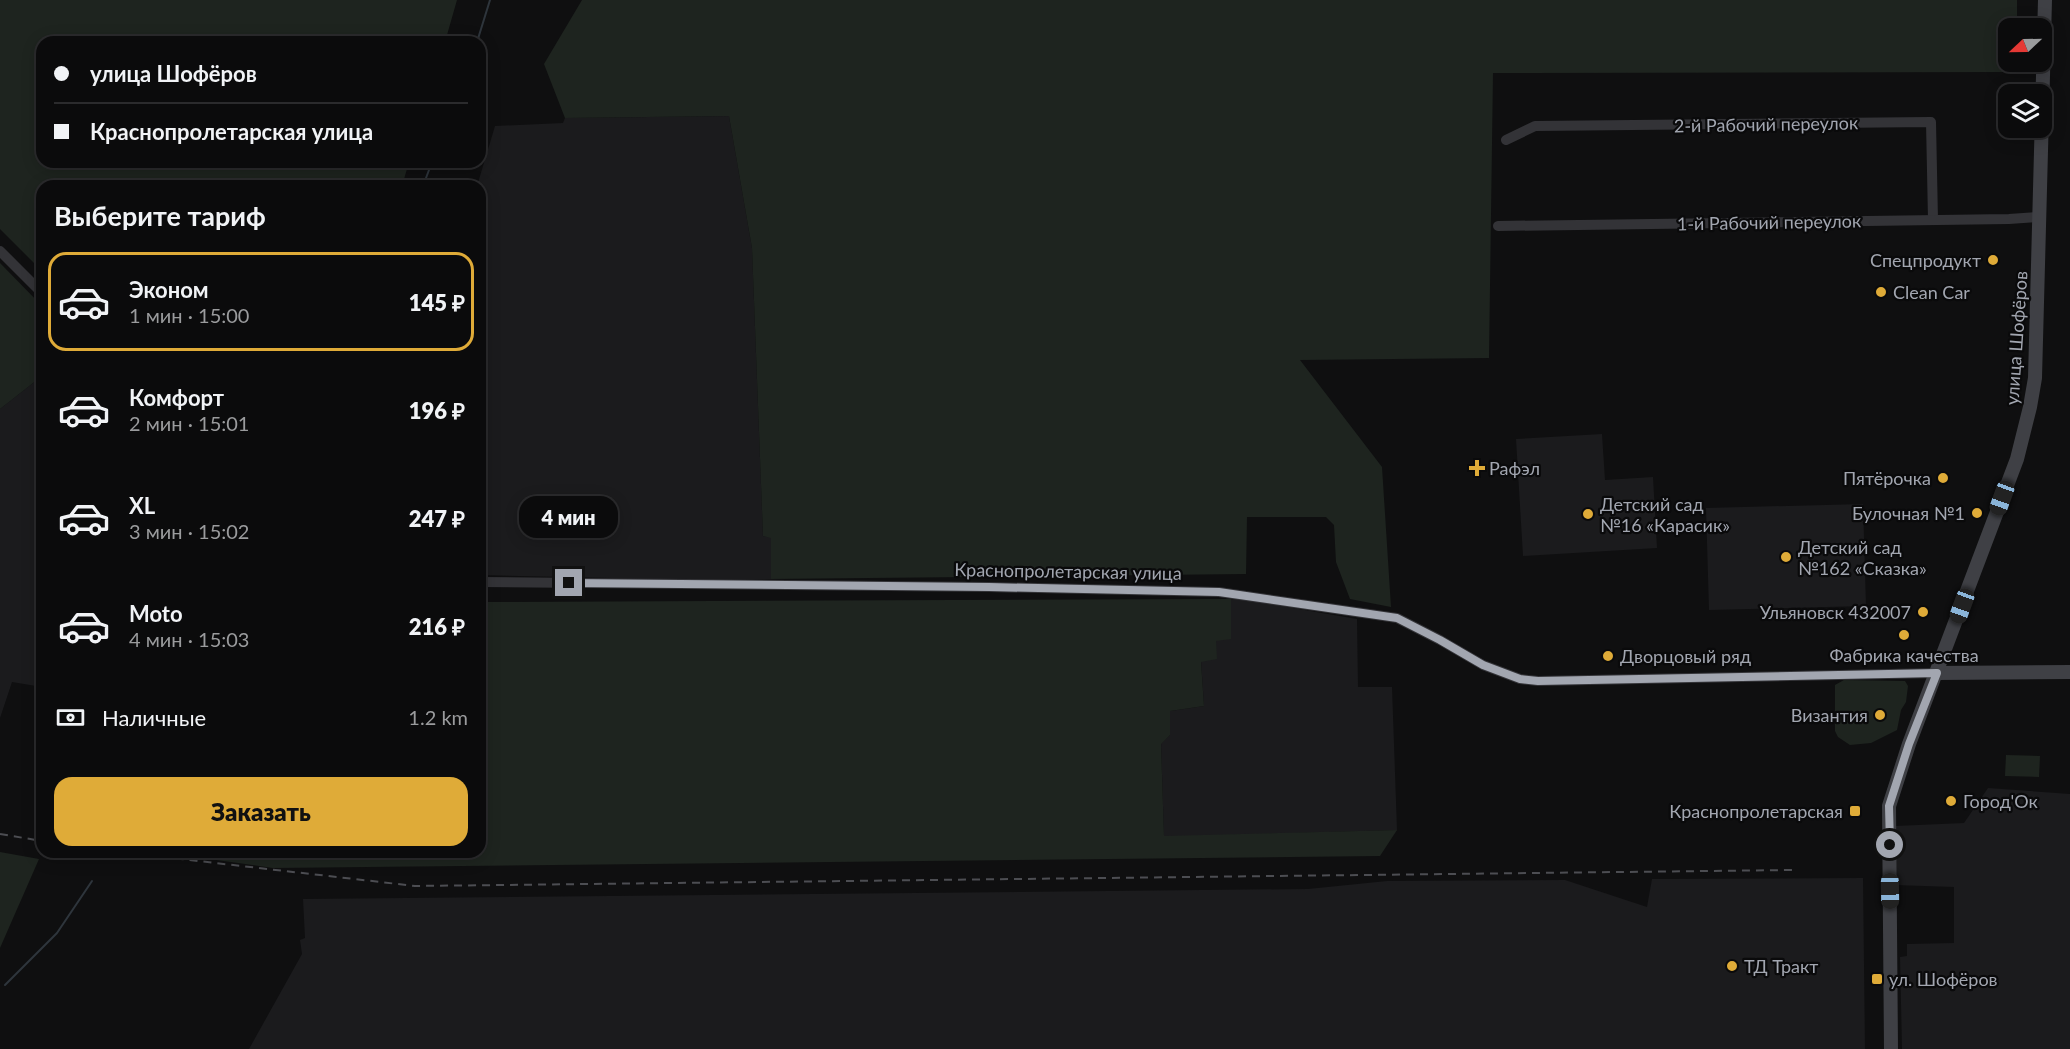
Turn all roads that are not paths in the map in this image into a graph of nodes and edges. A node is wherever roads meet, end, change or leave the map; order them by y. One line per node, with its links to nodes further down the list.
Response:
1 (2045, 0): 3 (main road, улица Шофёров)
2 (1506, 140): 4 (street, 2-й Рабочий переулок)
3 (2039, 217): 4 (street, 1-й Рабочий переулок); 10 (main road, улица Шофёров)
4 (1933, 220): 5 (street, 1-й Рабочий переулок)
5 (1498, 226)
6 (0, 251): 7 (street)
7 (36, 286)
8 (486, 582): 10 (street, Краснопролетарская улица)
9 (2070, 672): 10 (main road, Краснопролетарская улица)
10 (1937, 673): 11 (main road, улица Шофёров)
11 (1891, 1049)

